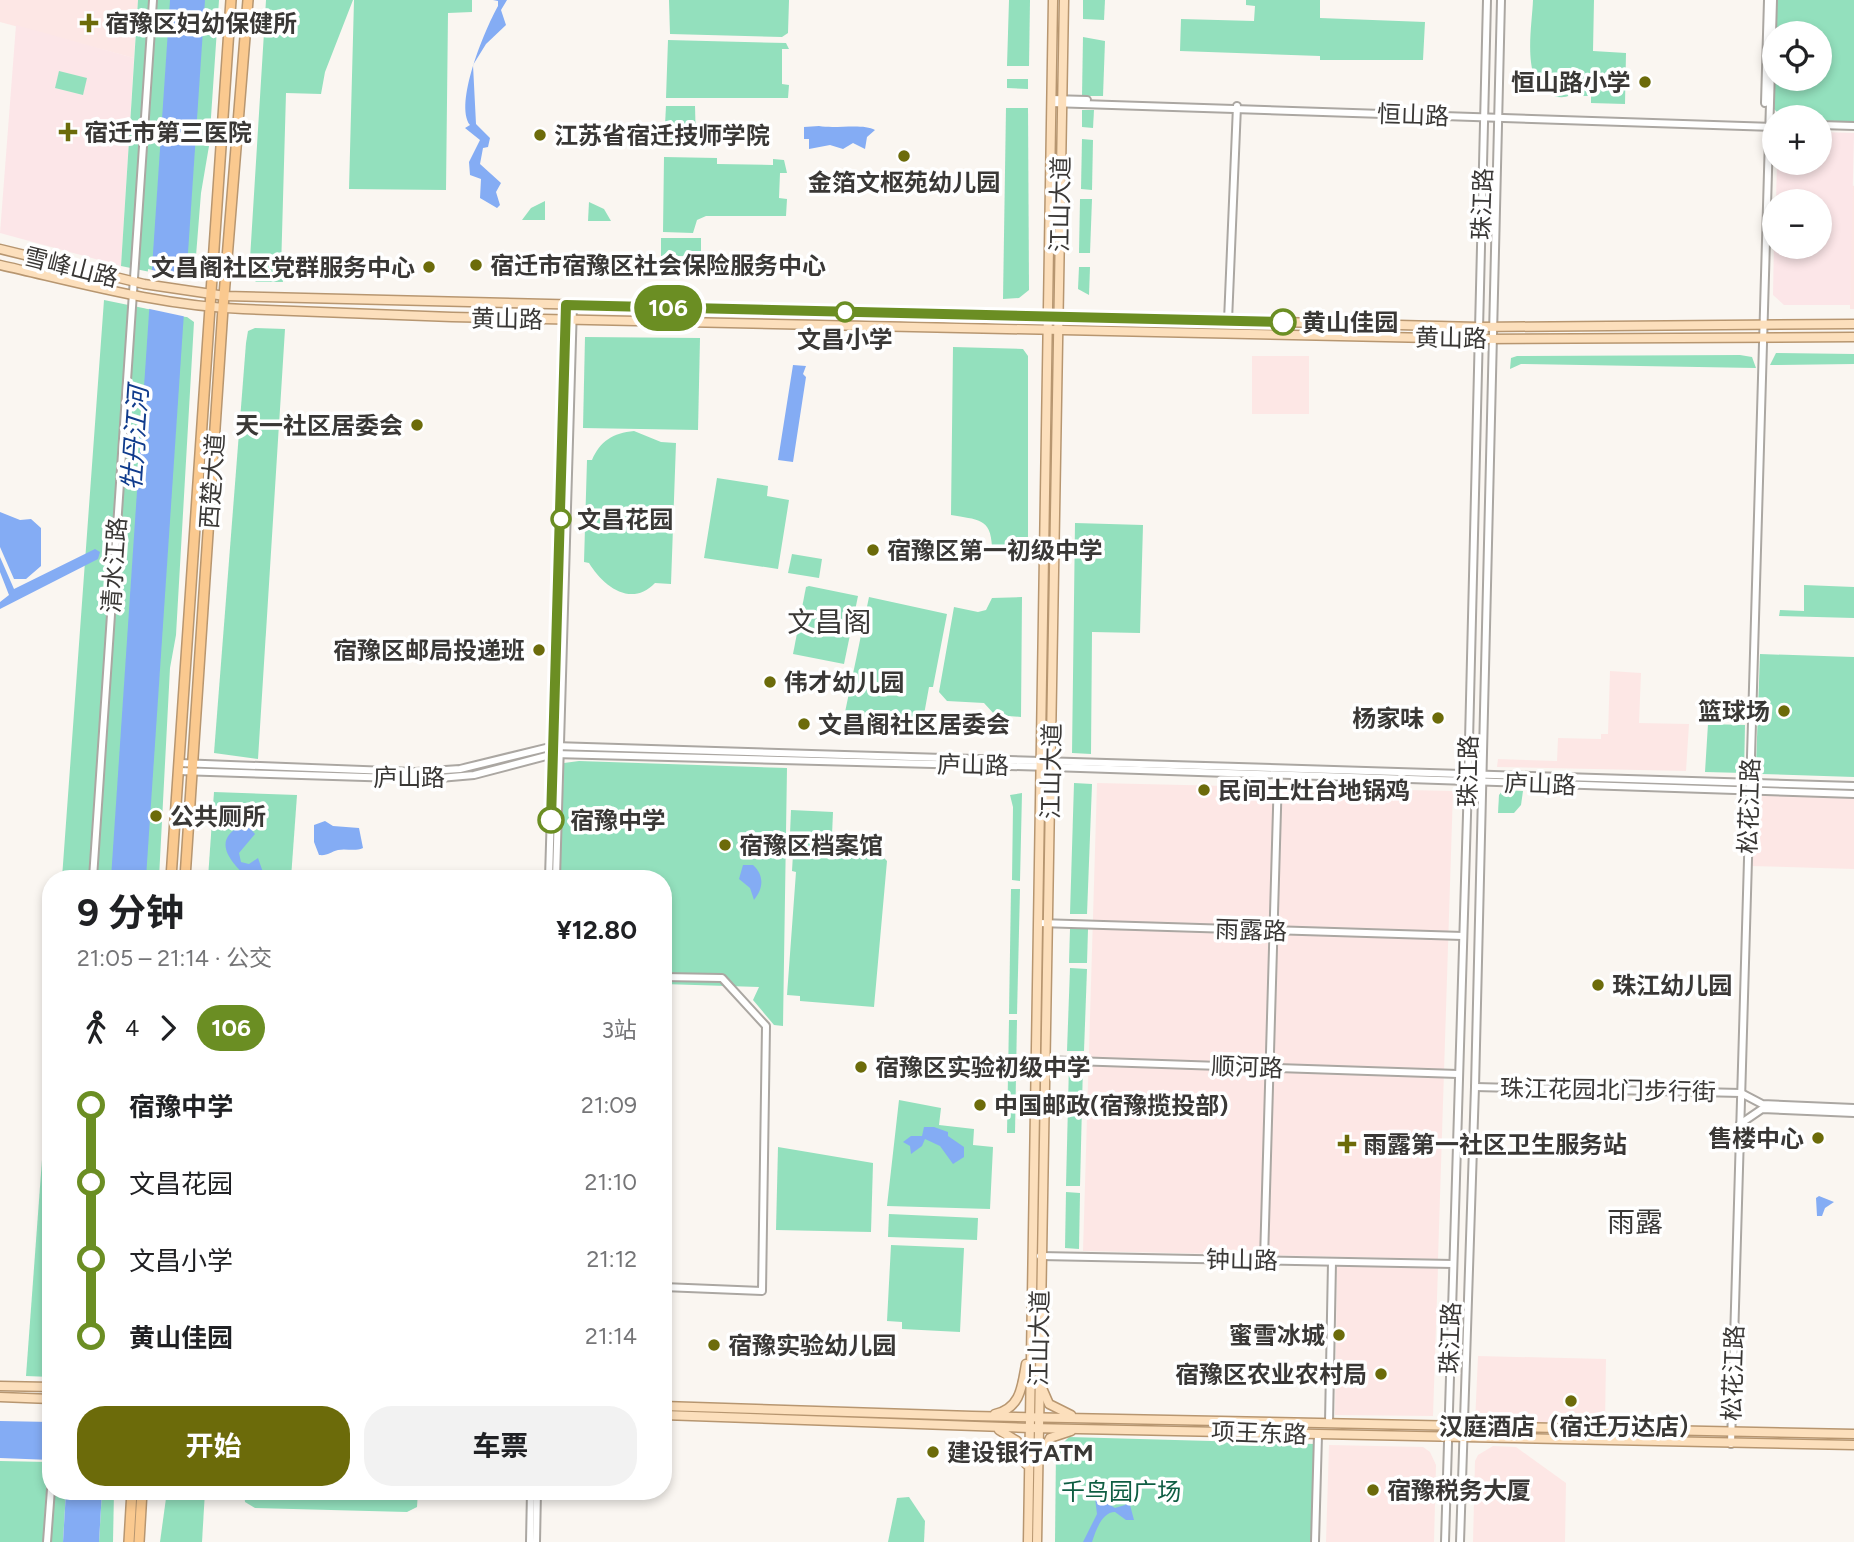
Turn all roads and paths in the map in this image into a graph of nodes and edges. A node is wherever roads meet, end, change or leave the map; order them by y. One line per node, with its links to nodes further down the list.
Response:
1 (153, 0): 23 (street, 清水江路)
2 (231, 0): 24 (highway)
3 (248, 0): 26 (highway, 西楚大道)
4 (1053, 0): 11 (main road, 江山大道)
5 (1064, 0): 12 (main road, 江山大道)
6 (1487, 0): 9 (street, 珠江路)
7 (1502, 0): 10 (street, 珠江路)
8 (1771, 0): 13 (street, 松花江路)
9 (1486, 40): 10 (street); 15 (street, 珠江路)
10 (1500, 40): 16 (street, 珠江路)
11 (1051, 101): 12 (street, 恒山路); 30 (main road, 江山大道)
12 (1062, 102): 14 (street, 恒山路); 31 (main road, 江山大道)
13 (1769, 105)
14 (1237, 107): 15 (street, 恒山路); 33 (street)
15 (1484, 116): 16 (street, 恒山路); 36 (street, 珠江路)
16 (1498, 116): 17 (street, 恒山路); 37 (street, 珠江路)
17 (1762, 125)
18 (1832, 127): 19 (street)
19 (1854, 128)
20 (1767, 175): 35 (street, 松花江路)
21 (0, 249): 23 (main road, 雪峰山路)
22 (0, 265): 25 (main road, 雪峰山路)
23 (133, 282): 24 (main road, 雪峰山路); 25 (street, 清水江路)
24 (211, 294): 26 (main road, 雪峰山路); 28 (highway, 西楚大道)
25 (132, 295): 28 (main road, 雪峰山路); 63 (street, 清水江路)
26 (225, 296): 27 (main road, 黄山路); 29 (highway, 西楚大道)
27 (570, 305): 30 (main road, 黄山路); 32 (street)
28 (209, 308): 29 (main road, 黄山路); 54 (highway, 西楚大道)
29 (223, 309): 32 (main road, 黄山路); 55 (highway, 西楚大道)
30 (1047, 316): 31 (main road, 黄山路); 38 (main road, 江山大道)
31 (1058, 317): 33 (main road, 黄山路); 39 (main road, 江山大道)
32 (569, 320): 38 (main road, 黄山路); 50 (street)
33 (1228, 321): 36 (main road, 黄山路)
34 (1854, 324): 35 (main road, 黄山路)
35 (1761, 325): 37 (main road, 黄山路); 41 (street, 松花江路)
36 (1478, 327): 37 (main road, 黄山路); 42 (street, 珠江路)
37 (1492, 327): 43 (street, 珠江路)
38 (1047, 330): 39 (main road, 黄山路); 52 (main road, 江山大道)
39 (1058, 331): 42 (main road, 黄山路); 53 (main road, 江山大道)
40 (1854, 337): 41 (main road, 黄山路)
41 (1761, 338): 43 (main road, 黄山路); 61 (street, 松花江路)
42 (1478, 339): 43 (main road, 黄山路); 44 (street, 珠江路)
43 (1492, 339): 45 (street, 珠江路)
44 (1474, 472): 45 (street); 46 (street, 珠江路)
45 (1489, 473): 47 (street, 珠江路)
46 (1472, 547): 47 (street); 48 (street, 珠江路)
47 (1487, 548): 49 (street, 珠江路)
48 (1469, 711): 49 (street); 58 (street, 珠江路)
49 (1484, 712): 56 (street, 珠江路)
50 (557, 746): 51 (street); 52 (street, 庐山路); 55 (street, 庐山路)
51 (557, 755): 52 (street, 庐山路); 55 (street, 庐山路); 66 (street); 67 (street)
52 (1040, 763): 53 (street, 庐山路); 68 (main road, 江山大道)
53 (1051, 763): 57 (street, 庐山路); 58 (street, 庐山路); 68 (main road, 江山大道)
54 (179, 767): 55 (street, 庐山路); 64 (highway, 西楚大道)
55 (193, 768): 65 (highway, 西楚大道)
56 (1483, 774): 58 (street, 庐山路); 59 (street, 珠江路); 61 (street, 庐山路)
57 (1278, 775): 58 (street, 庐山路); 69 (street)
58 (1468, 778): 59 (street, 庐山路); 70 (street, 珠江路)
59 (1482, 782): 61 (street, 庐山路); 75 (street, 珠江路)
60 (1854, 786): 61 (street, 庐山路)
61 (1748, 787): 62 (street, 庐山路); 76 (street, 松花江路)
62 (1854, 794)
63 (94, 870)
64 (172, 870)
65 (186, 870)
66 (550, 870)
67 (556, 870)
68 (1044, 924): 69 (street, 雨露路); 72 (main road, 江山大道)
69 (1273, 931): 70 (street, 雨露路); 73 (street)
70 (1463, 936): 74 (street, 珠江路)
71 (672, 977): 84 (street)
72 (1040, 1059): 73 (street, 顺河路); 80 (main road, 江山大道)
73 (1269, 1067): 74 (street, 顺河路); 81 (street)
74 (1458, 1074): 83 (street, 珠江路)
75 (1475, 1087): 76 (street, 珠江花园北门步行街); 97 (street, 珠江路)
76 (1740, 1093): 77 (street, 珠江花园北门步行街); 79 (street, 松花江路); 99 (street, 松花江路)
77 (1854, 1108)
78 (1854, 1113): 79 (street)
79 (1740, 1124): 99 (street, 松花江路)
80 (1036, 1256): 81 (street, 钟山路); 85 (main road, 江山大道)
81 (1264, 1260): 82 (street, 钟山路)
82 (1332, 1262): 83 (street, 钟山路); 95 (street)
83 (1453, 1264): 96 (street, 珠江路)
84 (672, 1287)
85 (1035, 1344): 92 (main road, 江山大道); 93 (main road); 94 (main road)
86 (0, 1386): 87 (main road)
87 (42, 1387)
88 (0, 1397): 89 (main road)
89 (42, 1399)
90 (672, 1406): 93 (main road, 项王东路)
91 (672, 1415): 93 (main road, 项王东路)
92 (1034, 1417): 93 (main road, 项王东路); 94 (main road, 项王东路); 98 (main road, 江山大道)
93 (972, 1421): 98 (main road, 项王东路); 106 (main road)
94 (1088, 1423): 95 (main road, 项王东路); 98 (main road, 项王东路); 100 (main road, 项王东路); 106 (main road)
95 (1329, 1423): 96 (main road, 项王东路)
96 (1447, 1426): 97 (main road, 项王东路); 102 (street, 珠江路)
97 (1463, 1426): 99 (main road, 项王东路); 103 (street, 珠江路)
98 (1034, 1428): 106 (main road, 江山大道)
99 (1730, 1432): 101 (main road, 项王东路); 104 (street, 松花江路)
100 (1318, 1434): 102 (main road, 项王东路); 119 (street)
101 (1854, 1434)
102 (1447, 1437): 103 (main road, 项王东路); 120 (street, 珠江路)
103 (1462, 1438): 104 (main road, 项王东路); 121 (street, 珠江路)
104 (1729, 1444): 105 (main road, 项王东路)
105 (1854, 1445)
106 (1034, 1484): 117 (main road, 江山大道); 118 (main road, 江山大道)
107 (50, 1500): 112 (street)
108 (131, 1500): 113 (highway)
109 (141, 1500): 114 (highway)
110 (531, 1500): 115 (street)
111 (537, 1500): 116 (street)
112 (47, 1542)
113 (129, 1542)
114 (139, 1542)
115 (530, 1542)
116 (536, 1542)
117 (1028, 1542)
118 (1037, 1542)
119 (1315, 1542)
120 (1445, 1542)
121 (1460, 1542)

